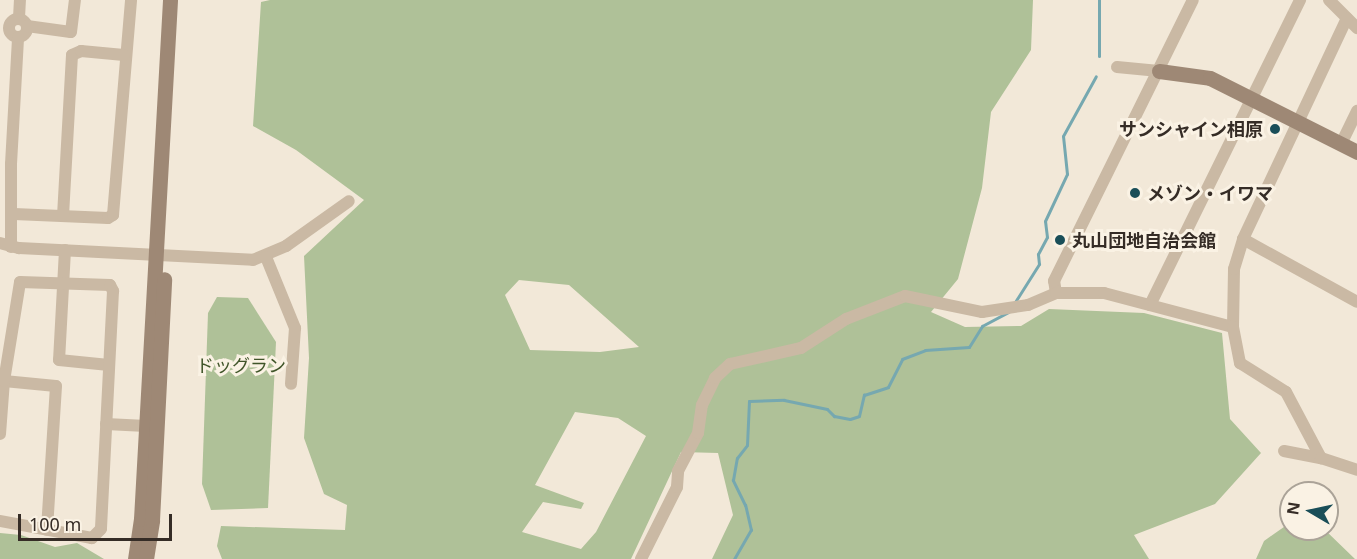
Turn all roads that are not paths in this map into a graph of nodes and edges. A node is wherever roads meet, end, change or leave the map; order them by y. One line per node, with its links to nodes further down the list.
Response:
1 (20, 0): 10 (street)
2 (75, 0): 10 (street)
3 (130, 0): 13 (street)
4 (170, 0): 27 (street)
5 (180, 0): 27 (street)
6 (1193, 0): 15 (street)
7 (1300, 0): 16 (street)
8 (1329, 0): 9 (street)
9 (1347, 18): 11 (street); 18 (street)
10 (23, 22): 12 (street)
11 (1357, 28)
12 (9, 32): 22 (street)
13 (124, 55): 23 (street); 23 (street)
14 (1117, 67): 15 (street)
15 (1159, 70): 16 (street); 30 (street)
16 (1252, 99): 18 (street); 32 (street)
17 (1357, 111): 19 (street)
18 (1296, 121): 19 (street); 24 (street)
19 (1341, 144): 20 (street)
20 (1357, 152)
21 (349, 201): 28 (street)
22 (14, 214): 23 (street); 25 (street)
23 (63, 216)
24 (1243, 238): 31 (street); 33 (street)
25 (6, 245): 26 (street)
26 (65, 250): 27 (street); 29 (street)
27 (160, 256): 28 (street); 38 (street); 46 (street)
28 (266, 257): 36 (street)
29 (64, 281): 34 (street); 34 (street); 35 (street)
30 (1056, 293): 32 (street); 47 (street)
31 (1357, 302)
32 (1150, 305): 33 (street)
33 (1233, 327): 41 (street)
34 (109, 365): 37 (street)
35 (4, 381): 39 (street); 44 (street)
36 (291, 384)
37 (106, 424): 38 (street); 44 (street)
38 (146, 426): 45 (street)
39 (0, 434)
40 (1284, 451): 41 (street)
41 (1321, 458): 42 (street)
42 (1357, 470)
43 (0, 521): 44 (street)
44 (47, 530)
45 (135, 559)
46 (146, 559)
47 (641, 559)

